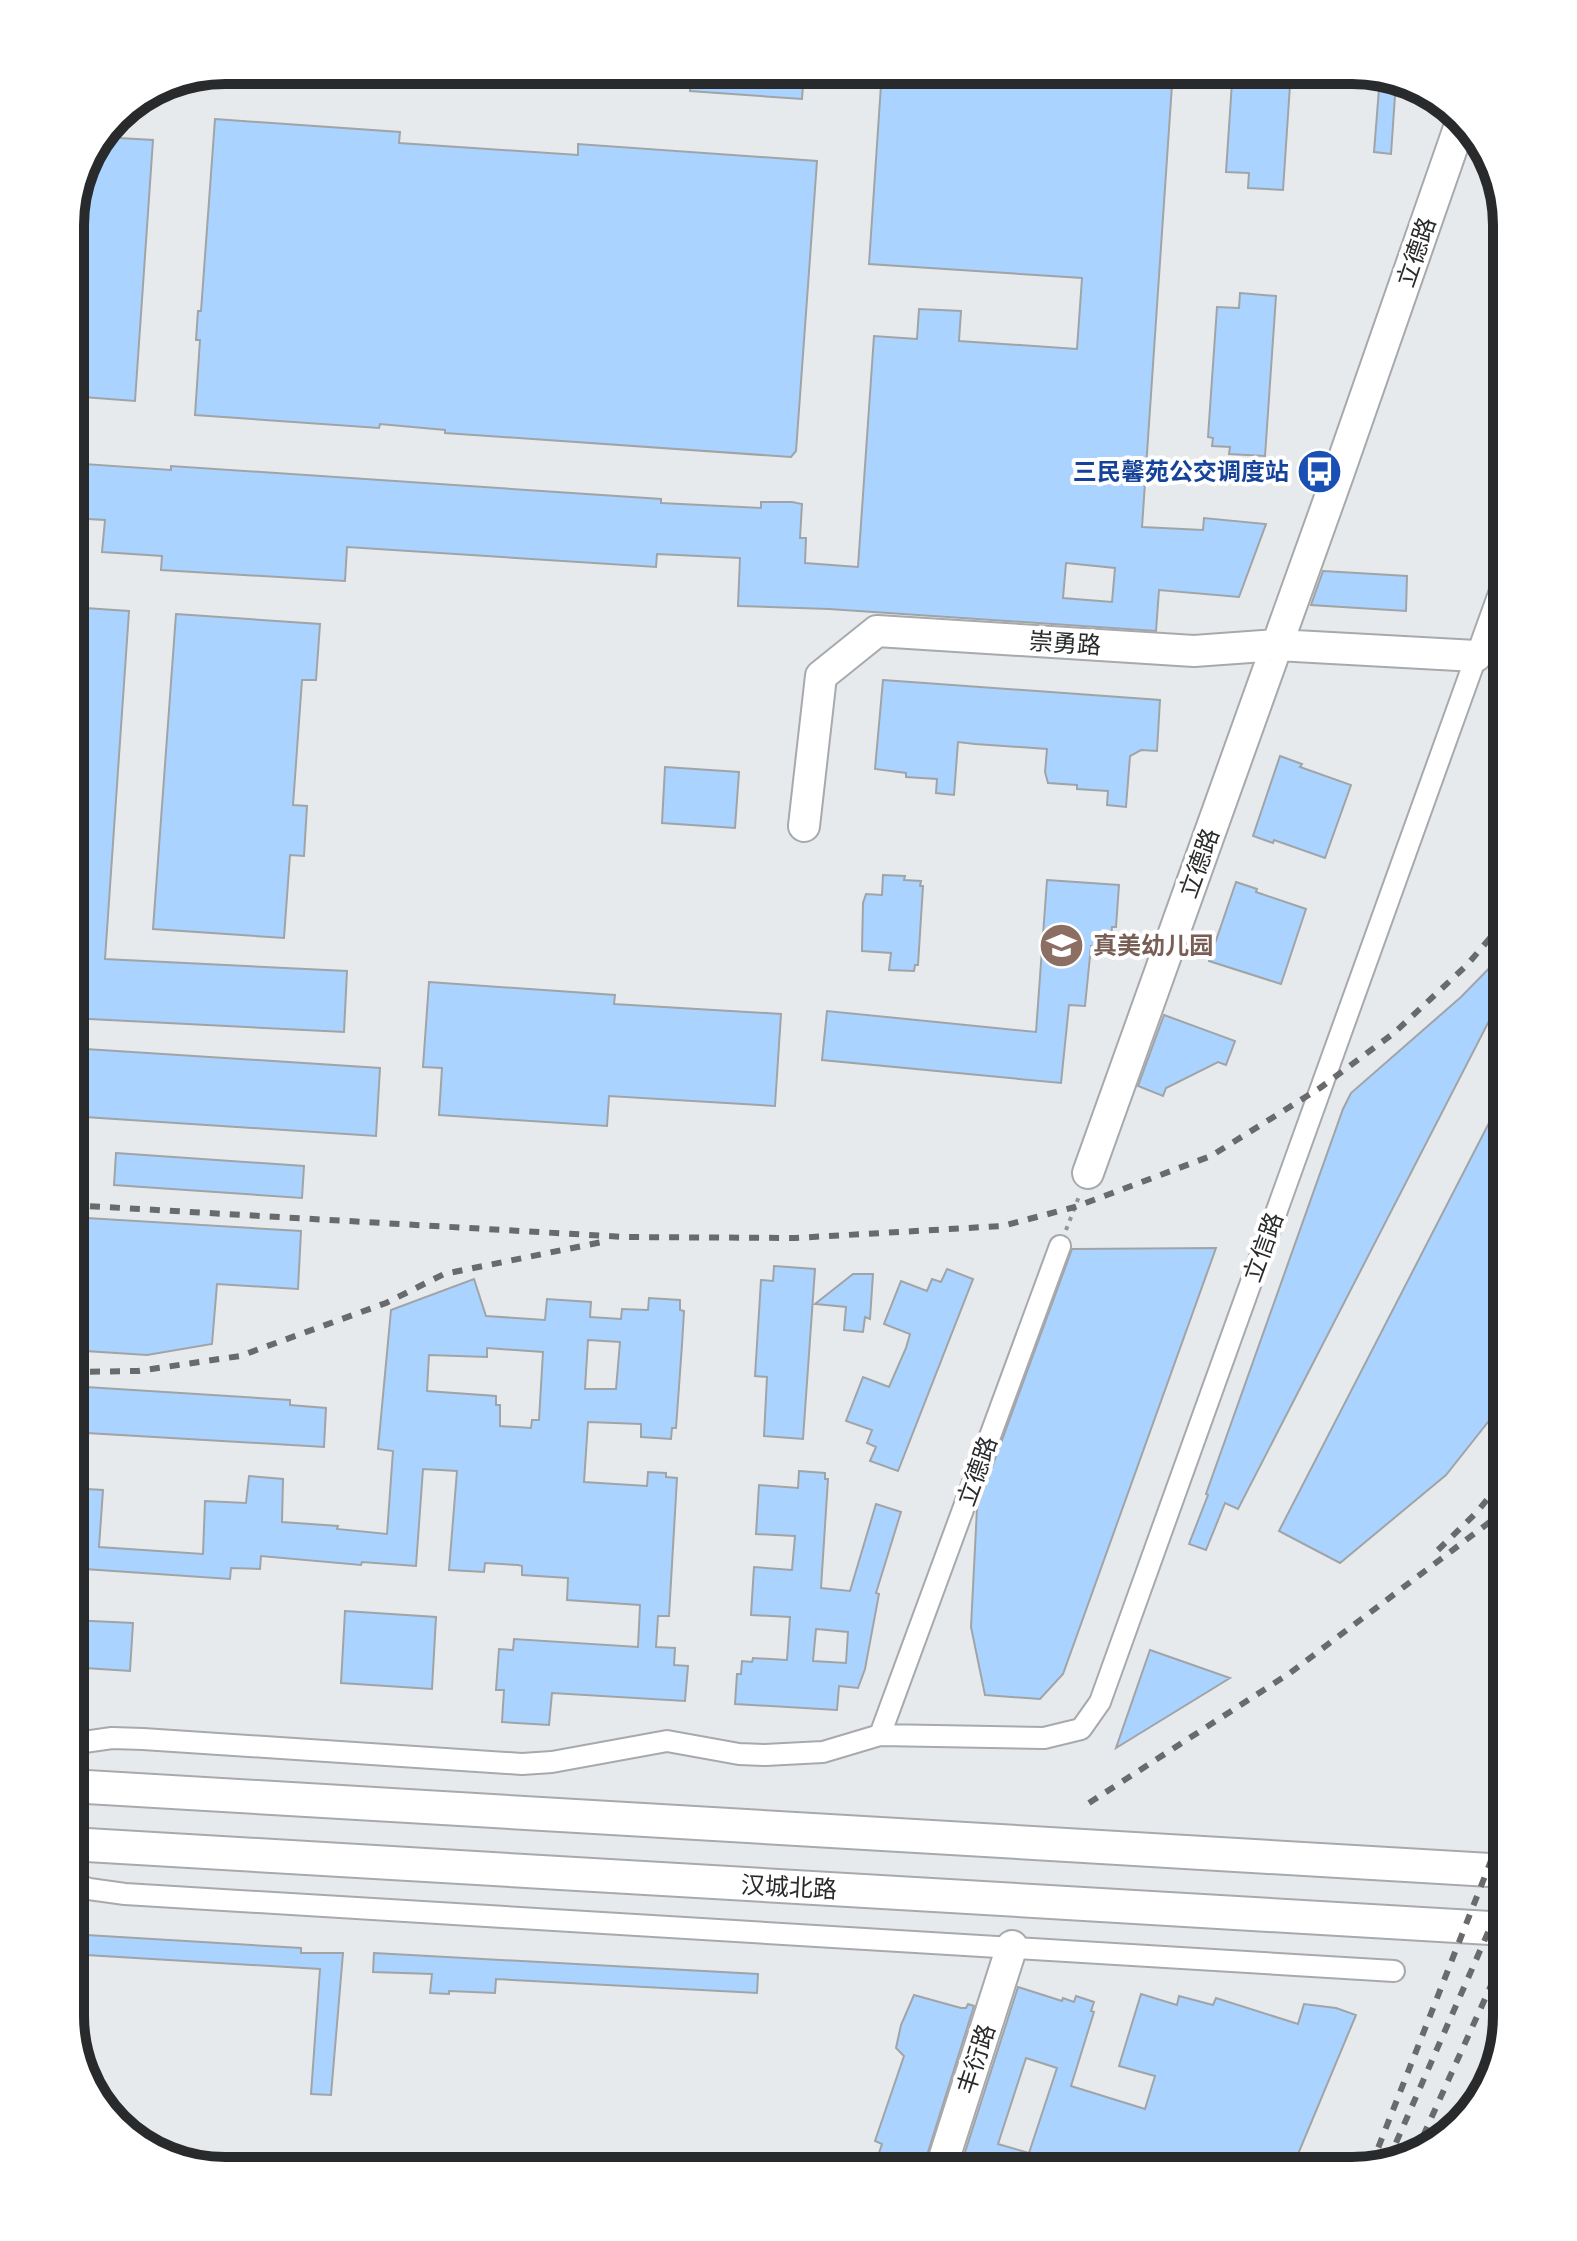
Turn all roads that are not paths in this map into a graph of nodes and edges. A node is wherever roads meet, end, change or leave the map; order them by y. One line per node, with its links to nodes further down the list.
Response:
1 (1458, 132): 3 (street, 立德路)
2 (1493, 609): 4 (street, 立信路)
3 (1277, 645): 4 (street, 崇勇路); 5 (street, 崇勇路); 6 (street, 立德路)
4 (1476, 656): 8 (street, 立信路)
5 (804, 826)
6 (1088, 1173)
7 (1060, 1246): 8 (street, 立德路)
8 (880, 1735): 9 (street, 立信路)
9 (84, 1742)
10 (84, 1787): 12 (main road)
11 (84, 1845): 14 (main road, 汉城北路)
12 (1493, 1870)
13 (84, 1887): 15 (street)
14 (1493, 1928)
15 (1012, 1946): 16 (street); 17 (street, 丰衍路)
16 (1394, 1971)
17 (944, 2157)

